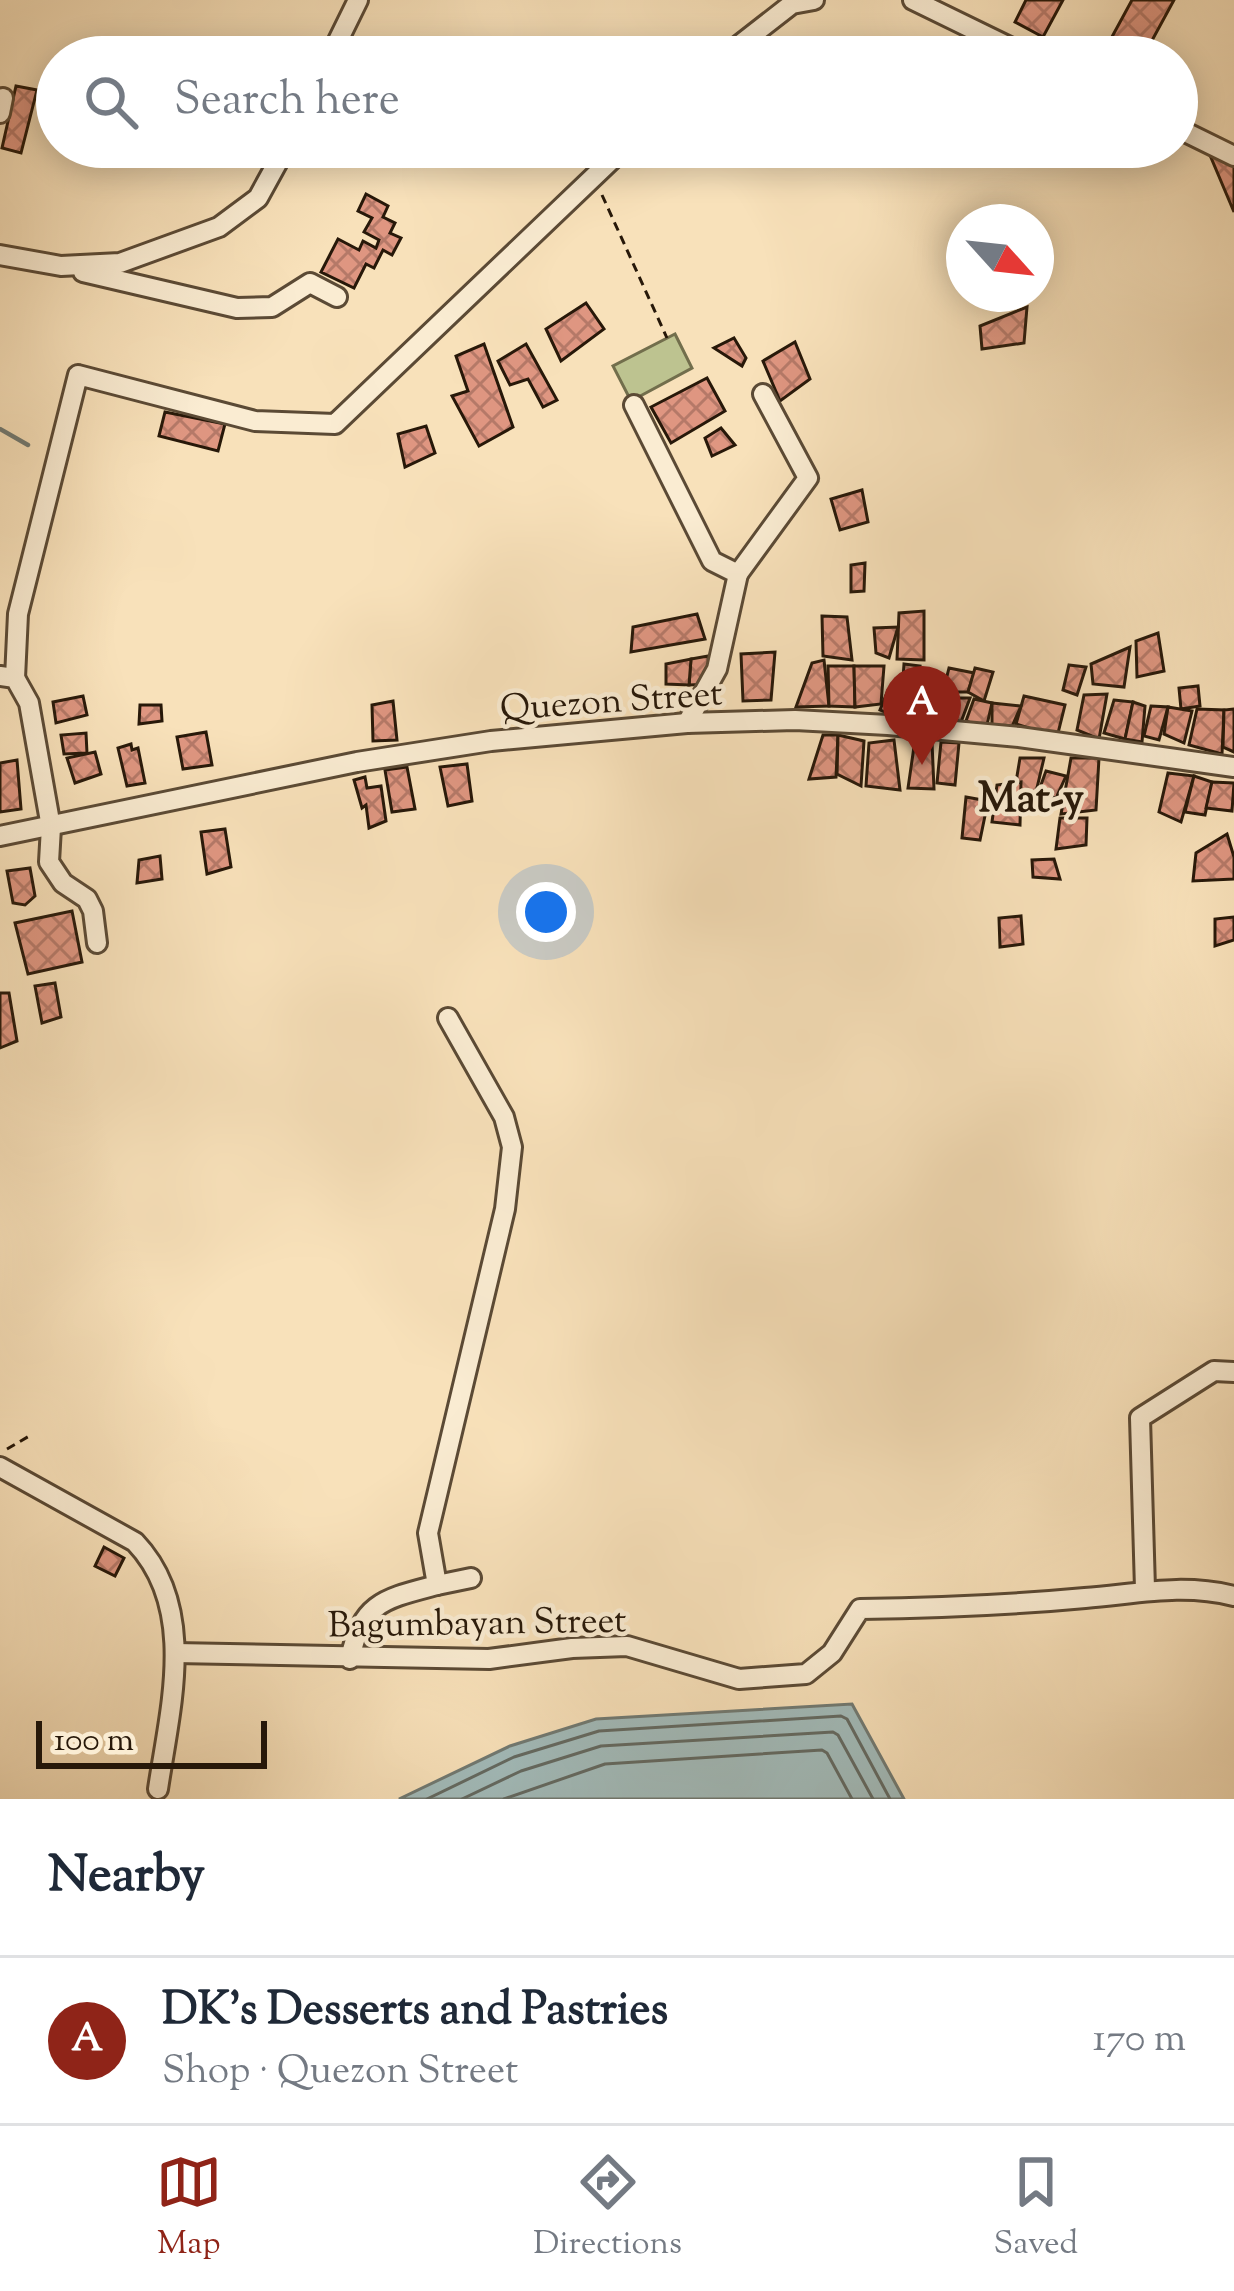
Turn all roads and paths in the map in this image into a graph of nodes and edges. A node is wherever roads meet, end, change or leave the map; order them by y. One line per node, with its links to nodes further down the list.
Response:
1 (358, 0): 4 (street)
2 (814, 0): 5 (street)
3 (913, 0): 6 (street)
4 (340, 36)
5 (751, 36)
6 (987, 36)
7 (1198, 138): 8 (street)
8 (1234, 156)
9 (274, 168): 13 (street)
10 (603, 168): 19 (street)
11 (603, 196): 15 (path)
12 (0, 255): 13 (street)
13 (61, 266): 14 (street)
14 (337, 297)
15 (667, 338)
16 (763, 394): 18 (street)
17 (634, 405): 18 (street)
18 (738, 574): 20 (street)
19 (8, 678): 22 (street)
20 (687, 723): 21 (street, Quezon Street); 22 (street, Quezon Street)
21 (1234, 767)
22 (51, 826): 23 (street, Quezon Street); 24 (street)
23 (0, 836)
24 (97, 943)
25 (448, 1018): 31 (street)
26 (1234, 1372): 32 (street)
27 (31, 1435): 28 (path)
28 (0, 1453)
29 (0, 1467): 34 (street)
30 (471, 1578): 31 (street)
31 (436, 1585): 35 (street)
32 (1144, 1589): 33 (street, Bagumbayan Street); 35 (street, Bagumbayan Street)
33 (1234, 1596)
34 (175, 1653): 35 (street, Bagumbayan Street); 36 (street)
35 (350, 1659)
36 (158, 1789)

